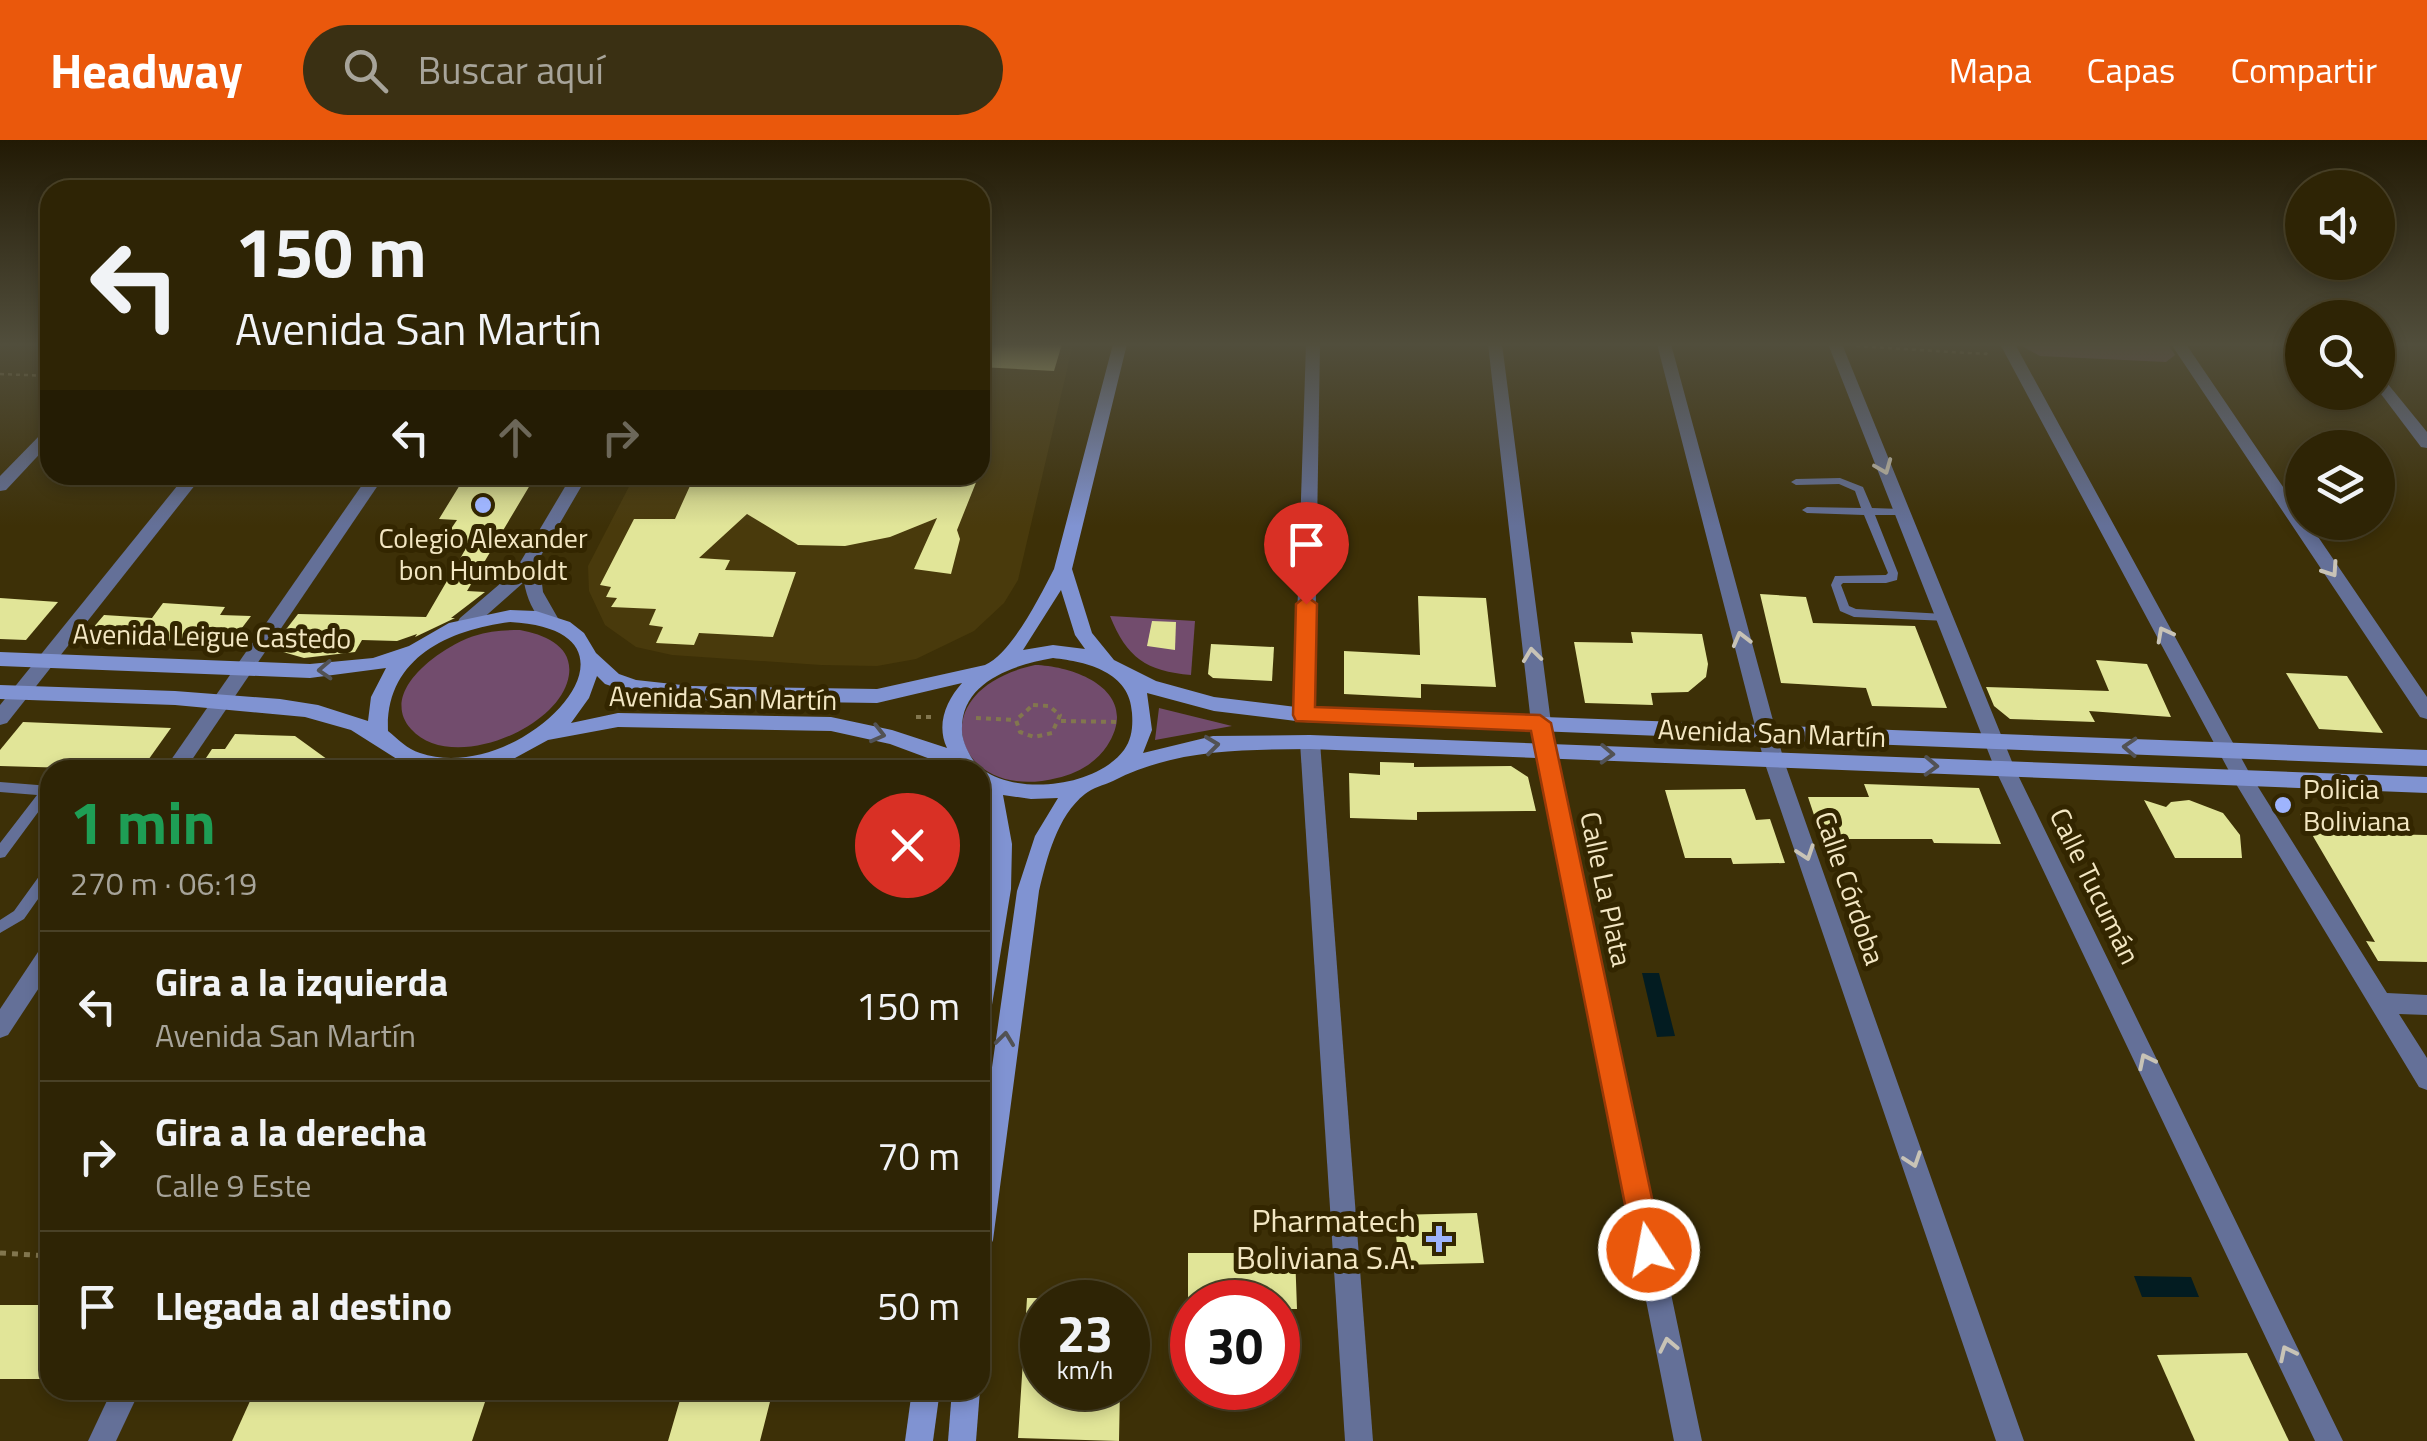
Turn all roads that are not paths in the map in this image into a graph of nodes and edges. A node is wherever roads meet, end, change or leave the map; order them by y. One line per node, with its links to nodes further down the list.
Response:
1 (1105, 405): 20 (main road)
2 (1312, 405): 35 (street)
3 (1502, 405): 37 (street, Calle La Plata, one-way to 3)
4 (1680, 405): 38 (street, Calle Córdoba, one-way to 4)
5 (1859, 405): 18 (street, Calle Tucumán, one-way to 18)
6 (2040, 405): 45 (street, one-way to 6)
7 (2219, 405): 34 (street, one-way to 34)
8 (2397, 405): 9 (street)
9 (2427, 442)
10 (40, 444): 15 (street)
11 (1796, 482): 17 (lane)
12 (187, 485): 27 (street)
13 (369, 485): 30 (street)
14 (574, 485): 19 (street)
15 (0, 486)
16 (1807, 510): 17 (lane)
17 (1868, 511): 18 (lane); 21 (lane)
18 (1902, 512): 21 (street, Calle Tucumán)
19 (532, 561): 22 (street); 23 (street)
20 (1063, 569): 28 (main road); 29 (main road)
21 (1944, 618): 41 (street, Calle Tucumán)
22 (550, 620): 23 (main road); 25 (main road)
23 (466, 623): 24 (main road)
24 (420, 648): 30 (main road, Avenida Leigue Castedo, one-way to 30); 39 (main road)
25 (588, 656): 29 (main road, Avenida San Martín); 40 (main road)
26 (0, 659): 27 (main road, Avenida Leigue Castedo)
27 (46, 661): 30 (main road, Avenida Leigue Castedo); 32 (street)
28 (1107, 662): 29 (main road, Avenida San Martín); 31 (main road, Avenida San Martín)
29 (998, 664): 43 (main road)
30 (245, 668): 33 (street)
31 (1128, 678): 35 (main road, Avenida San Martín); 53 (main road)
32 (10, 692): 33 (main road); 36 (street)
33 (223, 701): 39 (main road); 47 (street)
34 (2427, 712)
35 (1304, 715): 37 (main road, Avenida San Martín)
36 (0, 718)
37 (1540, 723): 38 (main road, Avenida San Martín); 44 (street, Calle La Plata)
38 (1766, 733): 41 (main road, Avenida San Martín); 52 (street, Calle Córdoba)
39 (378, 735): 48 (main road)
40 (539, 738): 43 (main road, Avenida San Martín, one-way to 43); 49 (main road)
41 (1993, 740): 45 (main road, Avenida San Martín, one-way to 41); 54 (street, Calle Tucumán)
42 (1310, 742): 44 (main road, Avenida San Martín); 53 (main road, Avenida San Martín, one-way to 42); 79 (street)
43 (947, 748): 50 (lane); 51 (main road, Avenida San Martín)
44 (1547, 751): 52 (main road, Avenida San Martín, one-way to 52); 80 (street, Calle La Plata, one-way to 44)
45 (2227, 751): 46 (main road, Avenida San Martín); 56 (street)
46 (2427, 758)
47 (181, 760)
48 (407, 760)
49 (490, 760)
50 (936, 760)
51 (961, 760)
52 (1774, 761): 54 (main road, Avenida San Martín, one-way to 54); 81 (street, Calle Córdoba, one-way to 81)
53 (1117, 767): 59 (main road, Avenida San Martín)
54 (2005, 769): 56 (main road, Avenida San Martín); 82 (street, Calle Tucumán, one-way to 54)
55 (990, 780): 59 (main road, Avenida San Martín)
56 (2243, 780): 57 (main road, Avenida San Martín); 68 (street)
57 (2427, 786)
58 (0, 787): 60 (lane)
59 (1078, 788): 72 (main road, one-way to 59)
60 (40, 790)
61 (40, 801): 63 (lane)
62 (990, 809): 66 (main road)
63 (0, 853)
64 (40, 886): 65 (lane)
65 (0, 927)
66 (990, 950)
67 (40, 968): 70 (street)
68 (2380, 1004): 69 (street); 71 (street)
69 (2427, 1005)
70 (0, 1028)
71 (2427, 1079)
72 (990, 1167)
73 (121, 1400): 76 (street)
74 (925, 1400): 77 (main road)
75 (965, 1400): 78 (main road)
76 (102, 1441)
77 (919, 1441)
78 (962, 1441)
79 (1359, 1441)
80 (1688, 1441)
81 (2010, 1441)
82 (2330, 1441)

